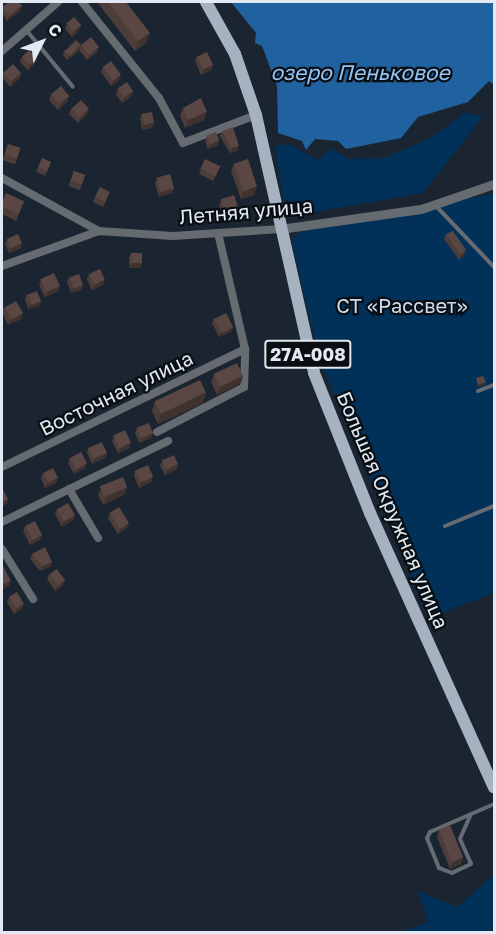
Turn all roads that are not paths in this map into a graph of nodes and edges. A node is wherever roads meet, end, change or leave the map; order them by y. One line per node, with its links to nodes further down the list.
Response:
1 (58, 2): 4 (street)
2 (81, 2): 7 (street)
3 (206, 2): 7 (main road, Большая Окружная улица / 27А-008)
4 (25, 28): 5 (street); 6 (lane)
5 (2, 51)
6 (74, 87)
7 (256, 115): 11 (main road, Большая Окружная улица / 27А-008)
8 (2, 178): 12 (street)
9 (495, 184): 10 (street, Летняя улица)
10 (434, 204): 11 (street, Летняя улица); 15 (lane)
11 (280, 229): 13 (street, Летняя улица); 29 (main road, Большая Окружная улица / 27А-008)
12 (99, 231): 13 (street, Летняя улица); 14 (street, Летняя улица)
13 (218, 233): 16 (street)
14 (2, 266)
15 (495, 267)
16 (245, 349): 19 (street); 21 (street, Восточная улица)
17 (495, 385): 18 (lane)
18 (478, 391)
19 (157, 432)
20 (168, 441): 22 (street)
21 (2, 467)
22 (69, 489): 24 (street); 26 (street)
23 (495, 506): 25 (lane)
24 (2, 522)
25 (445, 526)
26 (98, 538)
27 (2, 549): 28 (street)
28 (33, 599)
29 (495, 787)
30 (495, 804): 31 (lane)
31 (471, 814): 31 (lane)

